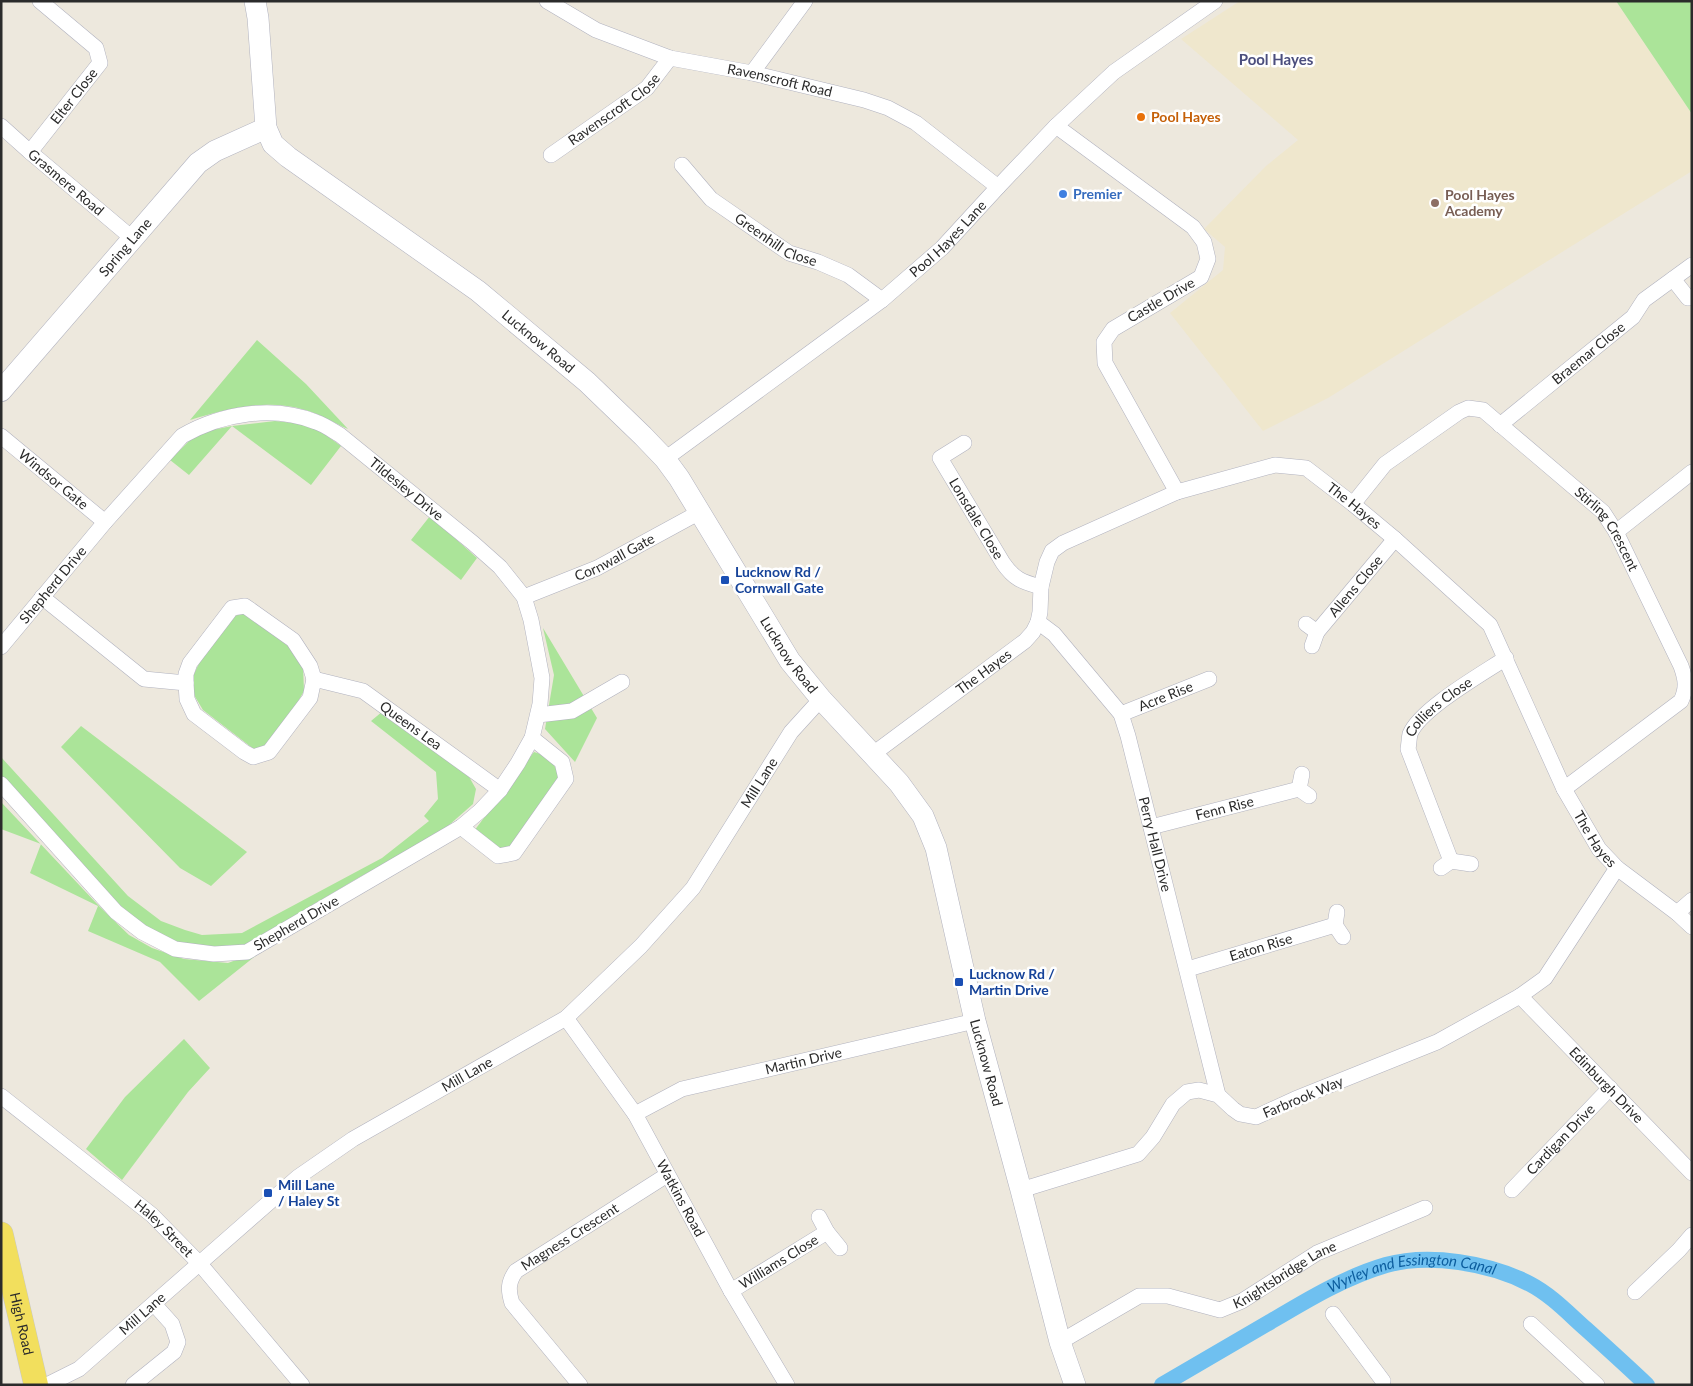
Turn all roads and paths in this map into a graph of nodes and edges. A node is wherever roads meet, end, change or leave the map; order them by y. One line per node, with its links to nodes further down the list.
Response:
1 (40, 1): 11 (street, Elter Close)
2 (255, 1): 10 (street)
3 (805, 1): 7 (street)
4 (1215, 1): 8 (street, Pool Hayes Lane)
5 (553, 3): 6 (street, Ravenscroft Road)
6 (670, 58): 7 (street, Ravenscroft Road); 12 (street, Ravenscroft Close)
7 (752, 73): 14 (street, Ravenscroft Road)
8 (1056, 126): 14 (street, Pool Hayes Lane); 26 (street, Castle Drive)
9 (2, 128): 11 (street, Grasmere Road)
10 (266, 128): 15 (street, Spring Lane); 24 (street, Lucknow Road)
11 (30, 152): 15 (street, Grasmere Road)
12 (551, 155)
13 (682, 165): 19 (street, Greenhill Close)
14 (998, 187): 19 (street, Pool Hayes Lane)
15 (132, 238): 20 (street, Spring Lane)
16 (1692, 265): 17 (street, Braemar Close)
17 (1673, 279): 18 (street); 21 (street, Braemar Close)
18 (1688, 298)
19 (882, 300): 24 (street, Pool Hayes Lane)
20 (1, 391)
21 (1500, 425): 27 (street, Stirling Crescent); 30 (street, Stirling Crescent)
22 (1, 436): 29 (street, Windsor Gate)
23 (964, 443): 32 (street, Lonsdale Close)
24 (665, 459): 28 (street, Lucknow Road)
25 (1692, 472): 30 (street)
26 (1177, 492): 27 (street, The Hayes); 32 (street, The Hayes)
27 (1353, 504): 31 (street, The Hayes)
28 (700, 512): 34 (street, Cornwall Gate); 44 (street, Lucknow Road)
29 (105, 522): 33 (street, Shepherd Drive); 34 (street, Tildesley Drive)
30 (1616, 532): 39 (street, Stirling Crescent)
31 (1394, 539): 36 (street, Allens Close); 38 (street, The Hayes)
32 (1040, 587): 35 (street, The Hayes)
33 (42, 597): 37 (street, Shepherd Drive); 43 (street)
34 (524, 598): 46 (street, Tildesley Drive)
35 (1038, 622): 45 (street, Perry Hall Drive); 48 (street, The Hayes)
36 (1312, 634)
37 (1, 647)
38 (1506, 658): 51 (street, The Hayes); 55 (street, Colliers Close)
39 (1686, 663): 51 (street, Stirling Crescent)
40 (314, 679): 43 (street); 43 (street); 52 (street, Queens Lea)
41 (1211, 679): 45 (street, Acre Rise)
42 (622, 682): 46 (street)
43 (186, 683)
44 (821, 698): 48 (street, Lucknow Road); 63 (street, Mill Lane)
45 (1121, 714): 54 (street, Perry Hall Drive)
46 (538, 715): 47 (street, Tildesley Drive)
47 (532, 738): 52 (street, Tildesley Drive); 53 (street)
48 (873, 754): 64 (street, Lucknow Road)
49 (1, 784): 53 (street, Shepherd Drive)
50 (1304, 786): 54 (street, Fenn Rise)
51 (1564, 789): 56 (street, The Hayes)
52 (500, 790): 53 (street, Shepherd Drive)
53 (461, 827)
54 (1152, 827): 61 (street, Perry Hall Drive)
55 (1471, 864)
56 (1617, 868): 58 (street); 62 (street, The Hayes)
57 (1692, 900): 58 (street)
58 (1678, 913): 60 (street)
59 (1338, 925): 61 (street, Eaton Rise)
60 (1692, 927)
61 (1188, 969): 67 (street, Perry Hall Drive)
62 (1520, 996): 65 (street, Edinburgh Drive); 67 (street, Farbrook Way)
63 (566, 1018): 68 (street, Watkins Road); 79 (street, Mill Lane)
64 (975, 1021): 68 (street, Martin Drive); 71 (street, Lucknow Road)
65 (1610, 1088): 69 (street, Edinburgh Drive); 72 (street, Cardigan Drive)
66 (1, 1096): 79 (street, Haley Street)
67 (1218, 1096): 71 (street, Farbrook Way)
68 (635, 1114): 70 (street, Watkins Road)
69 (1692, 1173)
70 (667, 1175): 80 (street, Watkins Road); 91 (street, Magness Crescent)
71 (1021, 1190): 85 (street, Lucknow Road)
72 (1512, 1190)
73 (1425, 1208): 85 (street, Knightsbridge Lane)
74 (818, 1217): 75 (street, Williams Close)
75 (827, 1232): 78 (street, Williams Close); 80 (street, Williams Close)
76 (1, 1234): 87 (main road, High Road)
77 (1692, 1236): 81 (street)
78 (840, 1248)
79 (200, 1264): 82 (street, Mill Lane); 90 (street, Haley Street)
80 (731, 1292): 92 (street, Watkins Road)
81 (1635, 1292)
82 (154, 1304): 88 (street, Mill Lane); 89 (street)
83 (1333, 1314): 86 (street)
84 (1531, 1324): 94 (street)
85 (1060, 1342): 93 (street, Lucknow Road)
86 (1382, 1384)
87 (36, 1385)
88 (47, 1385)
89 (133, 1385)
90 (302, 1385)
91 (580, 1385)
92 (786, 1385)
93 (1075, 1385)
94 (1597, 1385)

